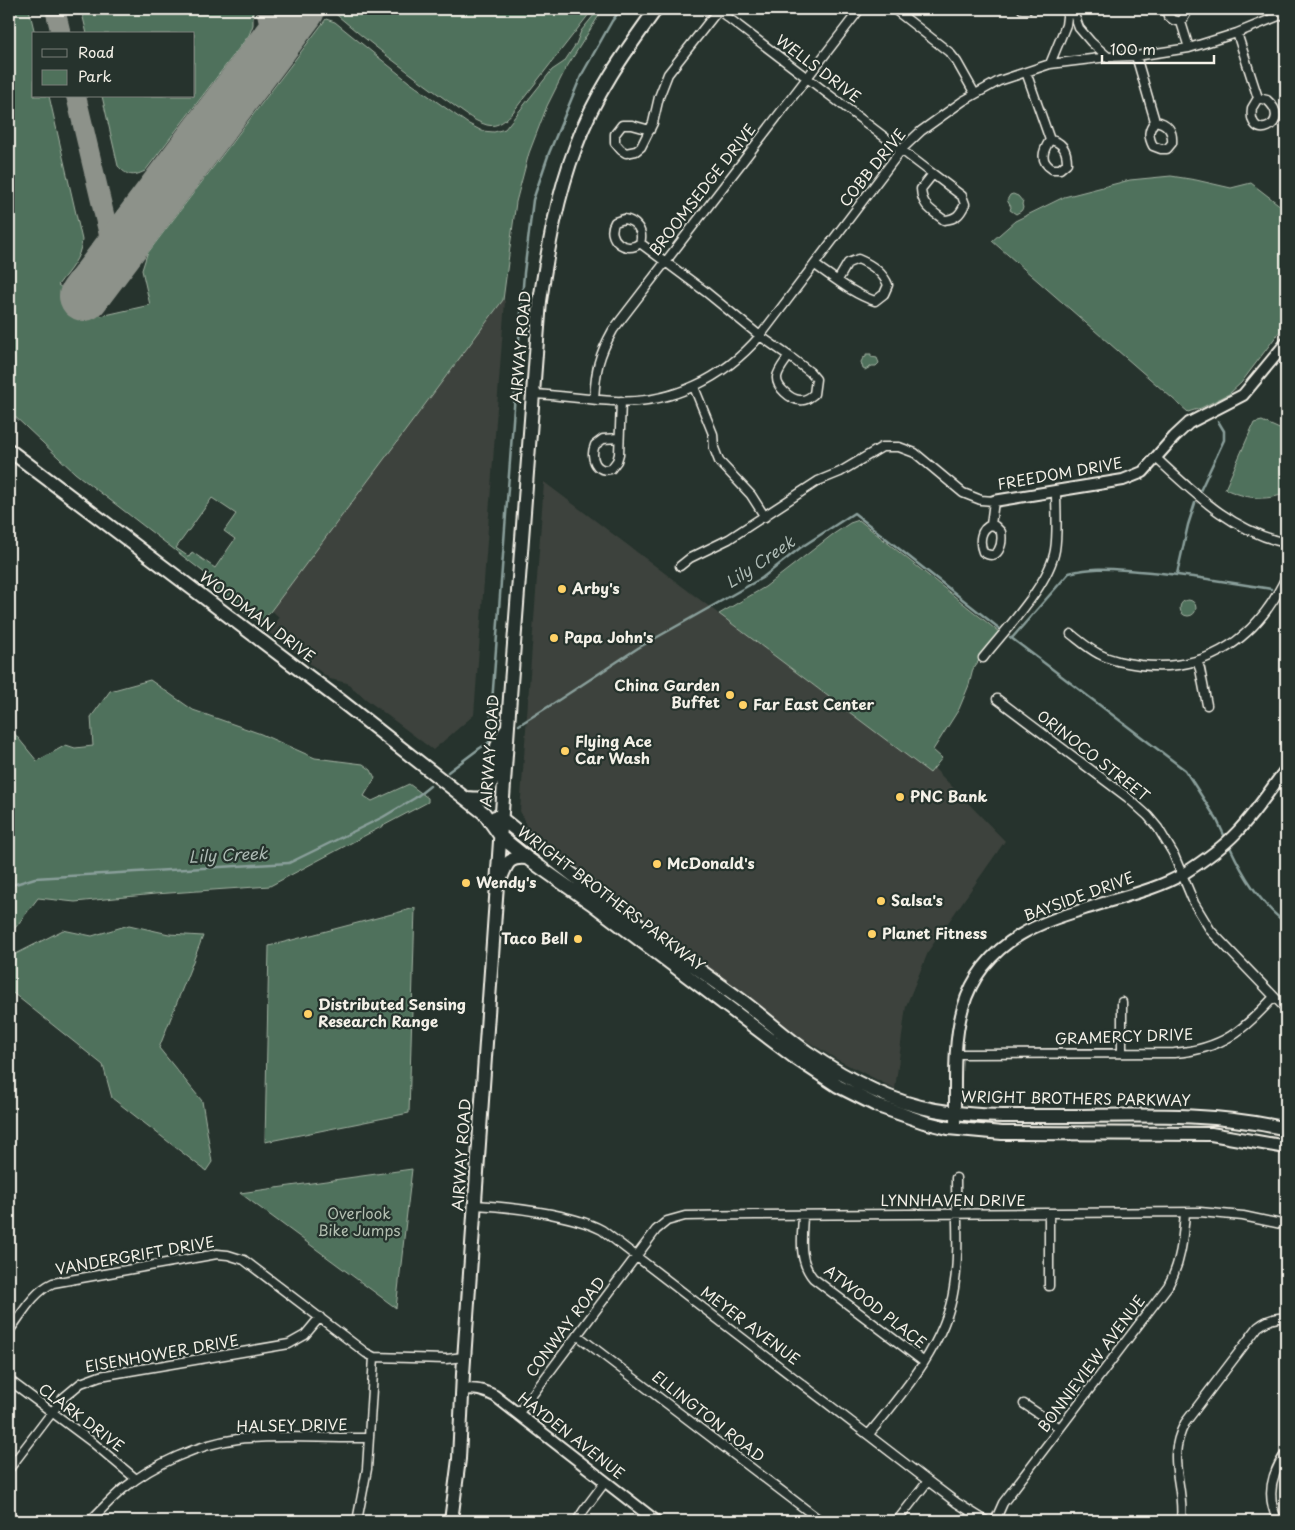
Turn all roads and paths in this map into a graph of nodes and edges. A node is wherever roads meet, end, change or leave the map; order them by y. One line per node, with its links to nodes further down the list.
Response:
1 (656, 9): 36 (main road, AIRWAY ROAD)
2 (860, 9): 20 (street, BROOMSEDGE DRIVE)
3 (894, 9): 21 (street)
4 (1022, 9): 5 (street)
5 (1028, 9)
6 (1068, 9): 18 (street)
7 (1072, 9): 16 (street)
8 (1166, 9): 13 (street)
9 (1189, 9): 13 (street)
10 (1284, 9): 12 (street)
11 (719, 10): 20 (street, WELLS DRIVE); 24 (street)
12 (1286, 13): 14 (street, COBB DRIVE)
13 (1181, 22): 15 (street)
14 (1237, 34): 15 (street, COBB DRIVE); 22 (street)
15 (1189, 48): 17 (street, COBB DRIVE)
16 (1108, 56): 17 (street, COBB DRIVE); 18 (street, COBB DRIVE)
17 (1136, 56): 23 (street)
18 (1050, 64): 19 (street, COBB DRIVE)
19 (1026, 72): 21 (street, COBB DRIVE); 25 (street)
20 (807, 78): 26 (street, WELLS DRIVE); 29 (street, BROOMSEDGE DRIVE)
21 (975, 94): 26 (street, COBB DRIVE)
22 (1258, 98)
23 (1155, 121)
24 (650, 130): 24 (street)
25 (1050, 140)
26 (902, 149): 27 (street, WELLS DRIVE); 30 (street, COBB DRIVE)
27 (933, 174): 27 (street)
28 (640, 243): 29 (street)
29 (665, 262): 32 (street); 37 (street, BROOMSEDGE DRIVE)
30 (815, 265): 31 (street); 32 (street, COBB DRIVE)
31 (838, 280): 31 (street)
32 (760, 336): 34 (street); 35 (street, COBB DRIVE)
33 (1286, 343): 41 (street, FREEDOM DRIVE)
34 (789, 356): 34 (street)
35 (694, 387): 38 (street, COBB DRIVE); 44 (street)
36 (534, 394): 37 (street, COBB DRIVE); 54 (main road, AIRWAY ROAD)
37 (594, 399): 38 (street, COBB DRIVE)
38 (621, 402): 39 (street)
39 (619, 438): 39 (street)
40 (9, 450): 56 (main road, WOODMAN DRIVE)
41 (1156, 458): 42 (street, FREEDOM DRIVE); 46 (street)
42 (1056, 492): 43 (street, FREEDOM DRIVE); 50 (street)
43 (994, 501): 44 (street, FREEDOM DRIVE); 45 (street)
44 (765, 516): 47 (street)
45 (991, 525)
46 (1286, 543)
47 (680, 566)
48 (1286, 577): 51 (street)
49 (1071, 634): 51 (street)
50 (982, 658)
51 (1197, 661): 53 (street)
52 (997, 699): 60 (street, ORINOCO STREET)
53 (1207, 705)
54 (508, 727): 56 (main road); 58 (main road, AIRWAY ROAD)
55 (1286, 769): 60 (street, BAYSIDE DRIVE)
56 (465, 798): 57 (main road, WOODMAN DRIVE)
57 (484, 813): 58 (main road, WRIGHT BROTHERS PARKWAY); 58 (main road, WRIGHT BROTHERS PARKWAY)
58 (501, 829): 59 (main road, WRIGHT BROTHERS PARKWAY); 61 (main road, AIRWAY ROAD); 67 (main road, WRIGHT BROTHERS PARKWAY)
59 (527, 858): 61 (main road); 68 (main road, WRIGHT BROTHERS PARKWAY)
60 (1182, 874): 62 (street, ORINOCO STREET); 66 (street, BAYSIDE DRIVE)
61 (497, 890): 72 (main road, AIRWAY ROAD)
62 (1274, 997): 64 (street, ORINOCO STREET); 65 (street, GRAMERCY DRIVE)
63 (1122, 1002): 65 (street)
64 (1286, 1009)
65 (1122, 1053): 66 (street, GRAMERCY DRIVE)
66 (956, 1054): 67 (street, BAYSIDE DRIVE)
67 (955, 1113): 68 (street, BAYSIDE DRIVE); 69 (main road, WRIGHT BROTHERS PARKWAY)
68 (955, 1128): 70 (main road, WRIGHT BROTHERS PARKWAY)
69 (1286, 1129)
70 (1286, 1147)
71 (956, 1178): 74 (street)
72 (476, 1205): 78 (street, MEYER AVENUE); 85 (main road, AIRWAY ROAD)
73 (1185, 1213): 75 (street, LYNNHAVEN DRIVE); 77 (street, LYNNHAVEN DRIVE); 92 (street, BONNIEVIEW AVENUE)
74 (956, 1214): 75 (street, LYNNHAVEN DRIVE); 76 (street, LYNNHAVEN DRIVE); 86 (street)
75 (1049, 1214): 79 (street)
76 (802, 1216): 78 (street, LYNNHAVEN DRIVE); 86 (street, ATWOOD PLACE)
77 (1286, 1225)
78 (637, 1256): 83 (street, CONWAY ROAD); 93 (street, MEYER AVENUE)
79 (1049, 1286)
80 (320, 1317): 82 (street, VANDERGRIFT DRIVE); 84 (street, VANDERGRIFT DRIVE); 90 (street, EISENHOWER DRIVE)
81 (1286, 1318): 109 (street)
82 (9, 1331)
83 (577, 1335): 91 (street, CONWAY ROAD); 105 (street, ELLINGTON ROAD)
84 (374, 1357): 85 (street); 94 (street)
85 (464, 1357): 88 (main road, AIRWAY ROAD)
86 (924, 1362): 93 (street)
87 (9, 1380): 90 (street, CLARK DRIVE)
88 (462, 1390): 91 (street, HAYDEN AVENUE); 102 (main road, AIRWAY ROAD)
89 (1024, 1404): 92 (street)
90 (52, 1413): 96 (street, EISENHOWER DRIVE); 97 (street, CLARK DRIVE)
91 (518, 1414): 99 (street, HAYDEN AVENUE)
92 (1060, 1428): 108 (street, BONNIEVIEW AVENUE)
93 (869, 1434): 98 (street, MEYER AVENUE)
94 (369, 1438): 97 (street, HALSEY DRIVE); 101 (street)
95 (1286, 1453): 110 (street)
96 (9, 1469)
97 (136, 1479): 100 (street, HALSEY DRIVE)
98 (928, 1481): 106 (street); 107 (street, MEYER AVENUE)
99 (605, 1482): 103 (street); 104 (street, HAYDEN AVENUE)
100 (90, 1521)
101 (357, 1521)
102 (451, 1521)
103 (578, 1521)
104 (656, 1521)
105 (820, 1521)
106 (897, 1521)
107 (986, 1521)
108 (995, 1521)
109 (1181, 1521)
110 (1278, 1521)

